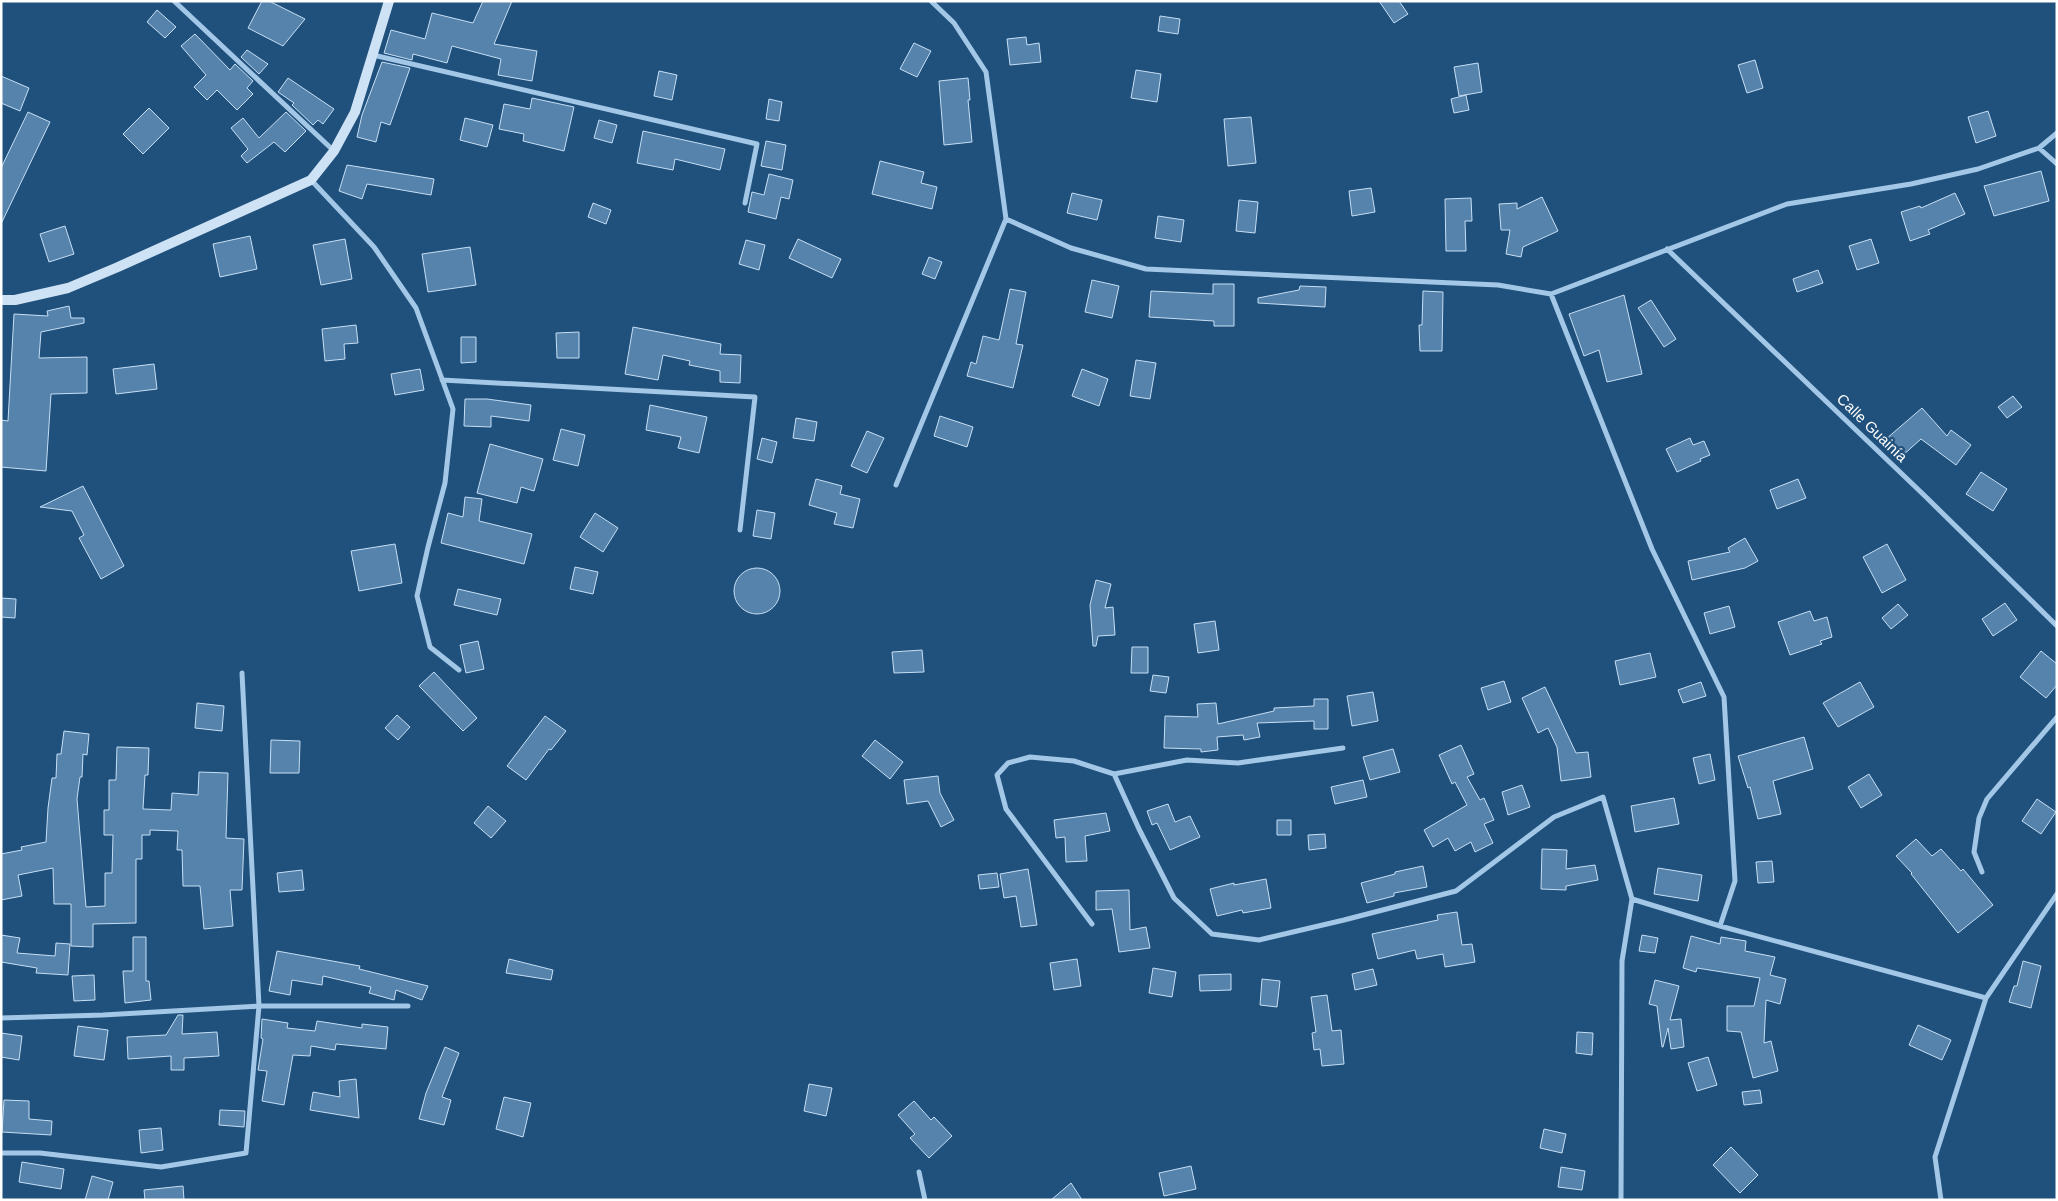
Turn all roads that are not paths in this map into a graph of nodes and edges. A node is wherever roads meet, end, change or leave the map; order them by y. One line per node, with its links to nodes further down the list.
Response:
1 (174, 1): 7 (street)
2 (389, 1): 4 (street)
3 (931, 1): 11 (street)
4 (372, 55): 7 (street); 10 (street)
5 (2057, 133): 6 (street)
6 (2039, 148): 8 (street); 12 (street)
7 (334, 151): 9 (street)
8 (2057, 164)
9 (311, 180): 14 (street); 15 (street)
10 (745, 203)
11 (1006, 219): 13 (street); 16 (street)
12 (1667, 249): 13 (street); 18 (street, Calle Guainía)
13 (1551, 294): 28 (street)
14 (1, 300)
15 (442, 380): 17 (street); 19 (street)
16 (896, 485)
17 (740, 530)
18 (2057, 626)
19 (459, 670)
20 (242, 673): 30 (street)
21 (2057, 717): 24 (street)
22 (1343, 748): 23 (street)
23 (1114, 774): 26 (street); 27 (street)
24 (1982, 872)
25 (2057, 894): 29 (street)
26 (1632, 899): 28 (street); 36 (street)
27 (1092, 924)
28 (1720, 926): 29 (street)
29 (1986, 998): 37 (street)
30 (259, 1006): 31 (street); 32 (street); 33 (street)
31 (408, 1006)
32 (1, 1018)
33 (1, 1153)
34 (919, 1172): 35 (street)
35 (925, 1200)
36 (1621, 1200)
37 (1940, 1200)

